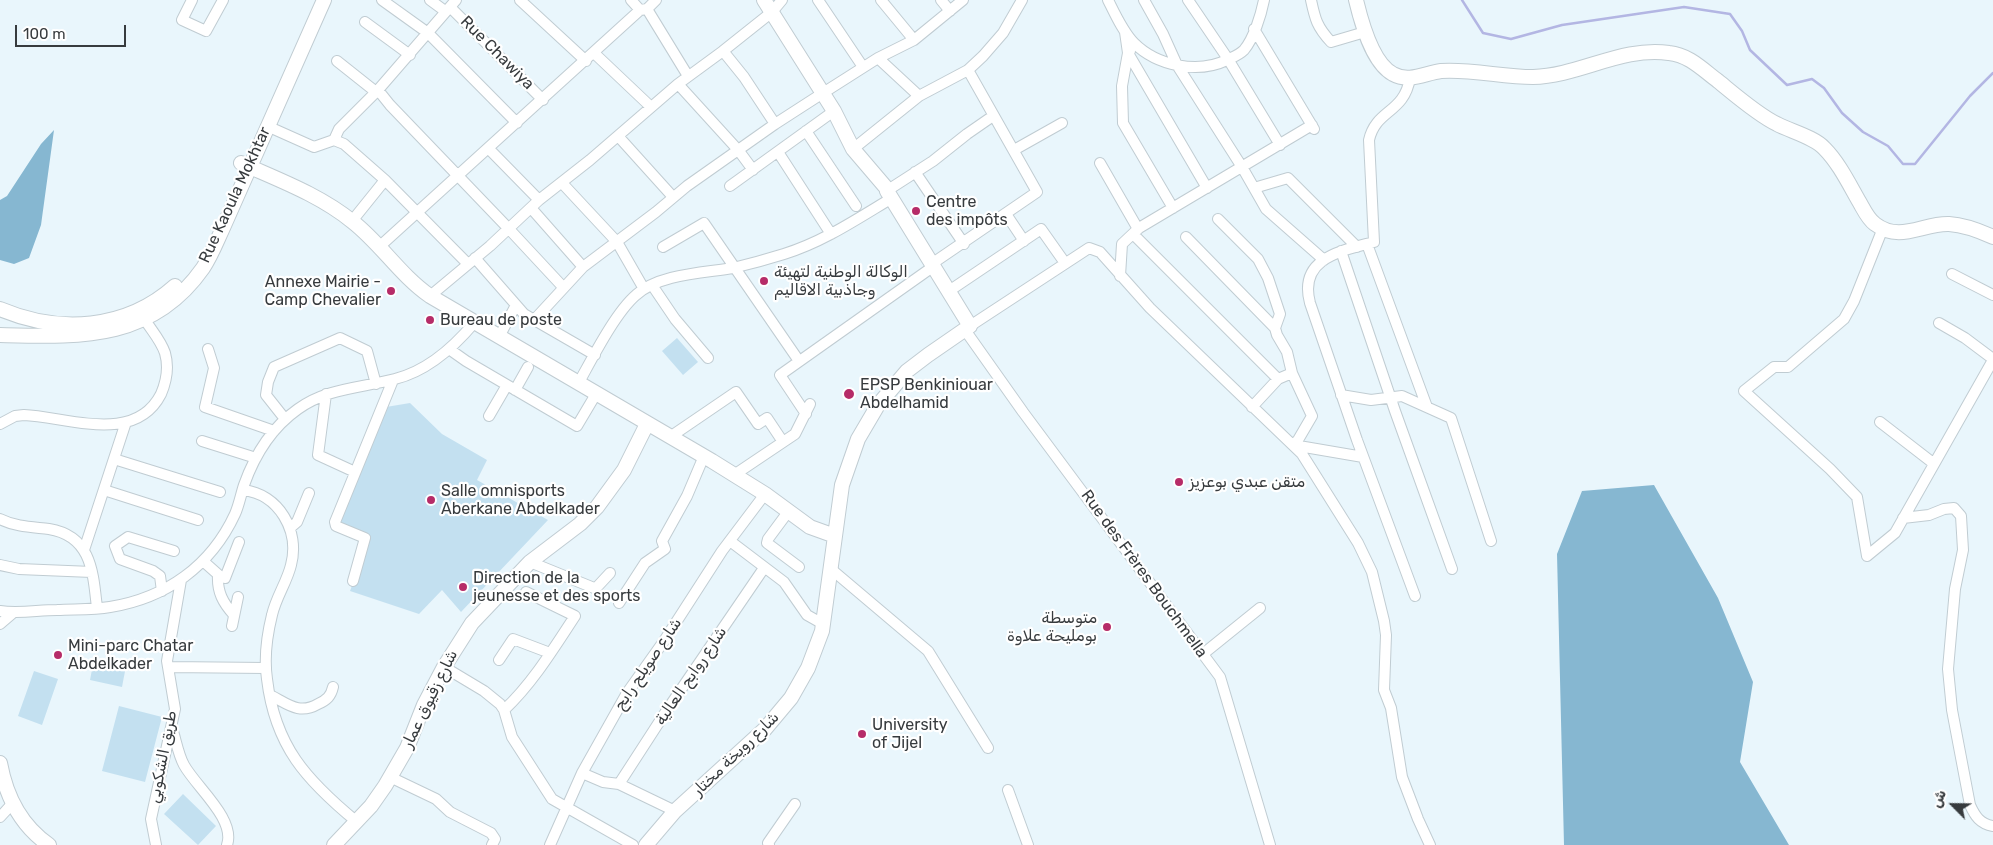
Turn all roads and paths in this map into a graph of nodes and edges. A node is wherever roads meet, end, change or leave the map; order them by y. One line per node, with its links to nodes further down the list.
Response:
1 (192, 0): 2 (street)
2 (223, 0)
3 (314, 0): 68 (main road, Rue Kaoula Mokhtar)
4 (324, 0): 57 (main road, Rue Kaoula Mokhtar)
5 (382, 0): 30 (street)
6 (430, 0): 22 (street, Rue Chawiya)
7 (520, 0): 40 (street)
8 (630, 0): 24 (street)
9 (656, 0): 24 (street)
10 (782, 0): 23 (street)
11 (818, 0): 42 (street)
12 (881, 0): 31 (street)
13 (942, 0): 25 (street)
14 (963, 0): 25 (street)
15 (1022, 0): 43 (street)
16 (1108, 0): 28 (street)
17 (1144, 0): 41 (street)
18 (1188, 0): 38 (street)
19 (1264, 0): 27 (street)
20 (1311, 0): 29 (street)
21 (1356, 0): 29 (main road)
22 (451, 6): 30 (street); 50 (street, Rue Chawiya)
23 (768, 6): 33 (street); 48 (main road)
24 (643, 9): 34 (street); 44 (street)
25 (950, 11): 31 (street)
26 (365, 22): 36 (street)
27 (1254, 28): 38 (street); 61 (street)
28 (1124, 29): 32 (street); 35 (street)
29 (1365, 32): 45 (main road)
30 (428, 33): 36 (street); 54 (street)
31 (914, 40): 37 (street)
32 (1135, 44): 35 (street); 41 (street)
33 (723, 51): 44 (street); 56 (street)
34 (594, 53): 40 (street); 51 (street)
35 (1128, 53): 76 (street); 83 (street)
36 (410, 55): 47 (street)
37 (878, 58): 42 (street); 49 (street)
38 (1228, 59): 41 (street); 61 (street)
39 (337, 61): 47 (street)
40 (586, 61): 50 (street)
41 (1177, 65): 69 (street)
42 (863, 67): 48 (street)
43 (968, 70): 49 (street); 53 (street)
44 (688, 76): 46 (street)
45 (1410, 78): 88 (main road); 97 (street)
46 (678, 84): 51 (street); 65 (street)
47 (377, 91): 60 (street); 72 (street)
48 (823, 93): 52 (main road); 56 (street)
49 (919, 96): 63 (street)
50 (543, 100): 54 (street)
51 (651, 107): 59 (street)
52 (834, 111): 58 (street); 63 (main road)
53 (993, 116): 64 (street); 71 (street)
54 (517, 123): 62 (street)
55 (1062, 123): 64 (street)
56 (775, 124): 65 (street)
57 (267, 126): 60 (street); 68 (main road, Rue Kaoula Mokhtar)
58 (806, 131): 66 (street); 81 (street)
59 (618, 136): 74 (street); 79 (street)
60 (334, 140): 73 (street)
61 (1280, 144): 69 (street)
62 (489, 149): 72 (street); 80 (street)
63 (853, 149): 78 (main road)
64 (1014, 150): 85 (street)
65 (739, 151): 70 (street); 79 (street)
66 (778, 152): 70 (street); 91 (street)
67 (1100, 163): 90 (street)
68 (245, 165): 87 (main road); 117 (main road, Rue Kaoula Mokhtar)
69 (1242, 167): 76 (street); 77 (street)
70 (753, 170): 75 (street)
71 (916, 172): 78 (street); 96 (street)
72 (459, 176): 84 (street); 89 (street)
73 (386, 180): 84 (street); 87 (street)
74 (562, 183): 80 (street); 95 (street)
75 (730, 186)
76 (1207, 188): 83 (street)
77 (1254, 188): 100 (street); 102 (street)
78 (890, 194): 91 (street); 105 (main road)
79 (673, 197): 95 (street)
80 (539, 200): 82 (street)
81 (856, 206)
82 (531, 208): 89 (street); 106 (street)
83 (1173, 208): 90 (street)
84 (418, 213): 98 (street); 103 (street)
85 (1006, 214): 94 (street); 96 (street)
86 (1218, 219): 122 (street)
87 (352, 221): 98 (main road)
88 (1883, 228): 93 (main road); 168 (street)
89 (509, 229): 103 (street); 111 (street)
90 (1135, 231): 109 (street); 133 (street)
91 (831, 234): 107 (street)
92 (1186, 237): 122 (street)
93 (1993, 237)
94 (1024, 241): 104 (street); 112 (street)
95 (617, 242): 106 (street); 110 (street)
96 (964, 244): 105 (street)
97 (1367, 244): 100 (street); 143 (street)
98 (379, 247): 114 (main road)
99 (663, 247): 107 (street)
100 (1357, 247): 101 (street)
101 (1341, 251): 102 (street); 141 (street)
102 (1324, 260): 140 (street)
103 (471, 261): 114 (street); 115 (street)
104 (1065, 263): 109 (street); 121 (street)
105 (933, 265): 112 (main road); 130 (street)
106 (583, 267): 111 (street)
107 (736, 267): 110 (street); 130 (street)
108 (1952, 274): 113 (street)
109 (1120, 276): 142 (street)
110 (648, 287): 127 (street); 128 (street)
111 (563, 288): 118 (street)
112 (949, 291): 121 (main road)
113 (1993, 295)
114 (430, 296): 120 (main road)
115 (516, 305): 118 (street); 124 (street)
116 (0, 309): 117 (main road, Rue Kaoula Mokhtar)
117 (142, 315): 123 (main road, Rue Kaoula Mokhtar); 146 (street)
118 (535, 320): 127 (street)
119 (1940, 322): 129 (street)
120 (474, 323): 124 (main road); 126 (street)
121 (968, 328): 172 (main road, شارع رويخة مختار); 202 (street, Rue des Frères Bouchmella)
122 (1275, 328): 132 (street)
123 (0, 335)
124 (499, 338): 136 (main road)
125 (208, 349): 150 (street)
126 (449, 349): 134 (street); 137 (street)
127 (595, 354): 136 (street)
128 (708, 358)
129 (1993, 360): 159 (street)
130 (799, 362): 153 (street)
131 (528, 367): 137 (street)
132 (1292, 373): 133 (street); 154 (street)
133 (1278, 379): 142 (street)
134 (393, 380): 135 (street); 160 (street)
135 (376, 384): 138 (street); 145 (street)
136 (578, 384): 139 (main road)
137 (511, 388): 139 (street); 144 (street)
138 (326, 394): 145 (street); 160 (street)
139 (596, 394): 149 (main road)
140 (1341, 395): 141 (street); 156 (street)
141 (1390, 396): 143 (street); 184 (street)
142 (1252, 407): 154 (street)
143 (1427, 407): 175 (street)
144 (490, 416)
145 (285, 419): 150 (street)
146 (126, 422): 148 (street); 158 (street)
147 (1880, 422): 159 (street)
148 (0, 424)
149 (648, 424): 151 (main road); 179 (main road, شارع زقيوق عمار)
150 (274, 431): 157 (street)
151 (670, 437): 153 (street); 155 (main road)
152 (202, 441): 157 (street)
153 (782, 442): 161 (street)
154 (1292, 446): 156 (street); 235 (street)
155 (704, 456): 161 (main road); 194 (street)
156 (1363, 457): 193 (street)
157 (256, 458): 163 (street)
158 (114, 459): 162 (street); 164 (street)
159 (1933, 463): 168 (street)
160 (355, 472): 189 (street)
161 (734, 475): 166 (main road)
162 (104, 490): 170 (street); 176 (street)
163 (243, 490): 171 (street); 178 (street)
164 (220, 492)
165 (309, 493): 171 (street)
166 (765, 494): 167 (main road); 173 (street, شارع صويلح رابح)
167 (788, 512): 172 (main road); 181 (street)
168 (1903, 518): 223 (street)
169 (0, 519): 176 (street)
170 (198, 520)
171 (290, 528): 206 (street)
172 (834, 536): 183 (main road, شارع رويخة مختار)
173 (730, 541): 182 (street); 213 (street, شارع صويلح رابح)
174 (239, 542): 187 (street)
175 (1491, 542)
176 (84, 550): 185 (street)
177 (174, 551): 190 (street)
178 (203, 561): 187 (street); 188 (street)
179 (530, 562): 186 (street); 205 (main road, شارع زقيوق عمار)
180 (0, 565): 185 (street)
181 (799, 567)
182 (764, 568): 200 (street); 215 (street, شارع روابح العالية)
183 (831, 569): 200 (main road, شارع رويخة مختار); 211 (street)
184 (1452, 569)
185 (92, 572): 195 (street)
186 (610, 573)
187 (218, 575): 192 (street)
188 (181, 580): 190 (street); 204 (street, طريق الشكوبي)
189 (353, 581)
190 (162, 591): 195 (street)
191 (526, 592): 201 (street)
192 (238, 596)
193 (1415, 596)
194 (619, 603)
195 (97, 608): 198 (street)
196 (1260, 608): 202 (street)
197 (0, 611): 198 (street)
198 (14, 612): 199 (street)
199 (0, 624)
200 (823, 624): 220 (main road, شارع رويخة مختار)
201 (550, 653): 203 (street); 209 (street)
202 (1203, 654): 234 (street, Rue des Frères Bouchmella)
203 (499, 660)
204 (168, 667): 206 (street); 210 (street, طريق الشكوبي)
205 (444, 667): 209 (street); 214 (main road, شارع زقيوق عمار)
206 (266, 668): 208 (street)
207 (334, 687): 208 (street)
208 (270, 695): 222 (street)
209 (504, 710): 219 (street)
210 (172, 724): 225 (street, طريق الشكوبي); 226 (street)
211 (988, 748)
212 (0, 763): 217 (main road)
213 (582, 773): 215 (street); 219 (street, شارع صويلح رابح)
214 (390, 777): 222 (main road, شارع زقيوق عمار); 228 (street)
215 (619, 784): 220 (street)
216 (1008, 790): 233 (street)
217 (12, 804): 221 (street); 224 (main road)
218 (795, 804): 232 (street)
219 (567, 809): 229 (street, شارع صويلح رابح); 230 (street)
220 (676, 811): 231 (main road, شارع رويخة مختار)
221 (0, 817)
222 (357, 822): 227 (main road, شارع زقيوق عمار)
223 (1993, 826)
224 (43, 843)
225 (156, 845)
226 (227, 845)
227 (334, 845)
228 (492, 845)
229 (550, 845)
230 (632, 845)
231 (646, 845)
232 (769, 845)
233 (1028, 845)
234 (1270, 845)
235 (1430, 845)

